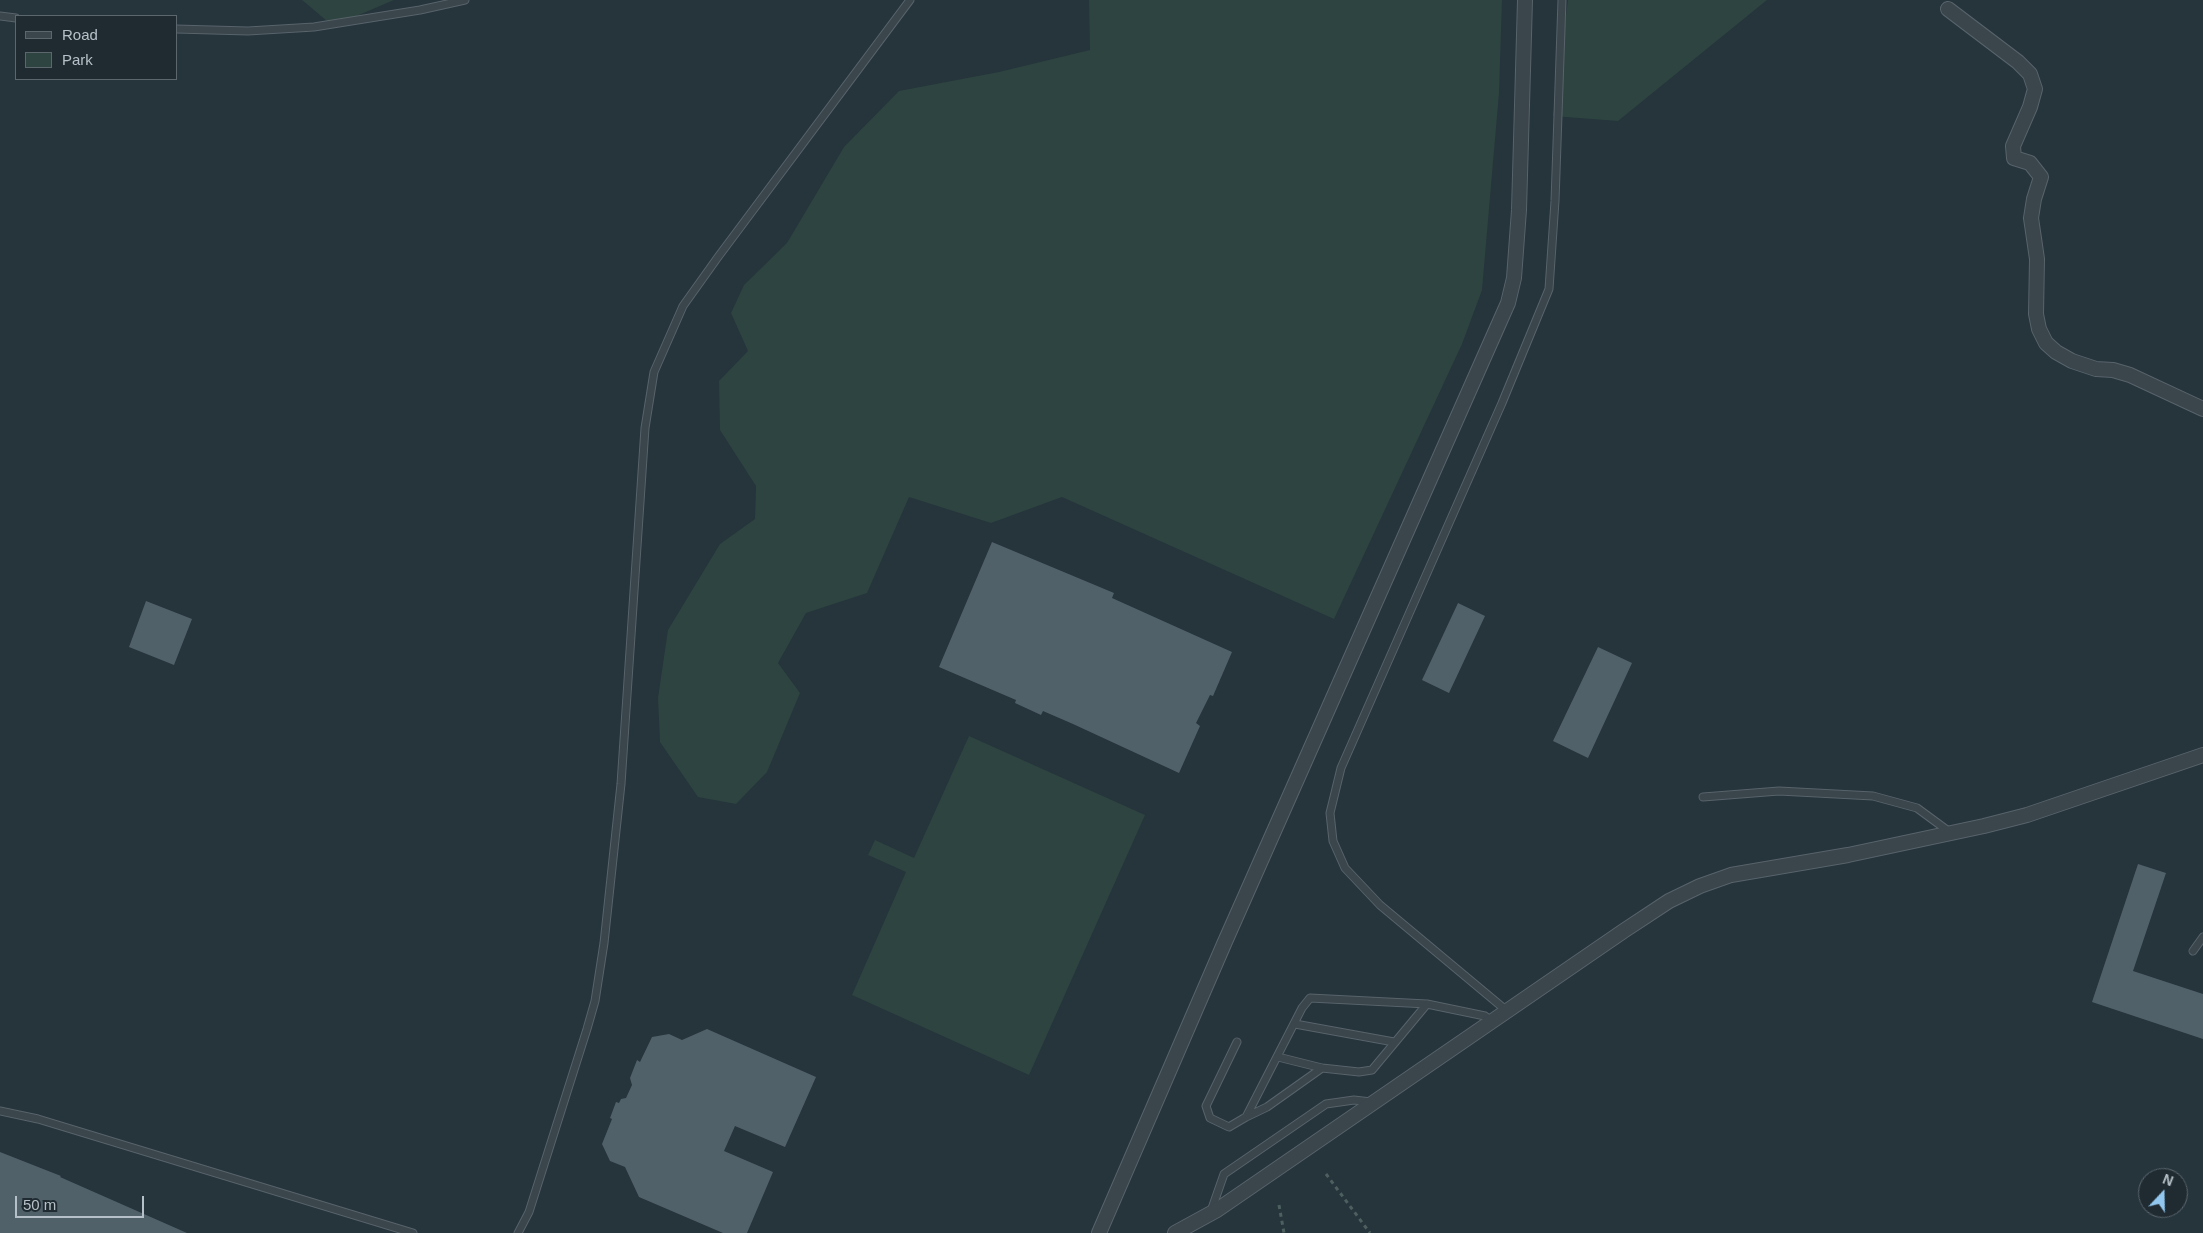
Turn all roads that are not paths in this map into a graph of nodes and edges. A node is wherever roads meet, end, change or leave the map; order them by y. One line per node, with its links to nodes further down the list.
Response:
1 (465, 0): 8 (lane)
2 (910, 0): 28 (lane)
3 (1525, 0): 29 (street)
4 (1562, 0): 16 (lane)
5 (1948, 9): 9 (street)
6 (0, 16): 7 (lane)
7 (15, 18)
8 (178, 29)
9 (2203, 409)
10 (2203, 755): 12 (street)
11 (1703, 796): 12 (lane)
12 (1951, 833): 16 (street)
13 (2203, 938): 14 (lane)
14 (2192, 951)
15 (1427, 1004): 17 (lane); 18 (lane); 20 (lane)
16 (1507, 1011): 17 (street)
17 (1490, 1020): 23 (street)
18 (1296, 1024): 20 (lane); 21 (lane)
19 (1237, 1042): 25 (lane)
20 (1394, 1042): 22 (lane)
21 (1278, 1057): 22 (lane); 25 (lane)
22 (1322, 1068): 25 (lane)
23 (1374, 1102): 26 (street); 26 (lane)
24 (0, 1111): 27 (lane)
25 (1240, 1120)
26 (1210, 1214): 30 (street)
27 (413, 1233)
28 (518, 1233)
29 (1099, 1233)
30 (1175, 1233)

